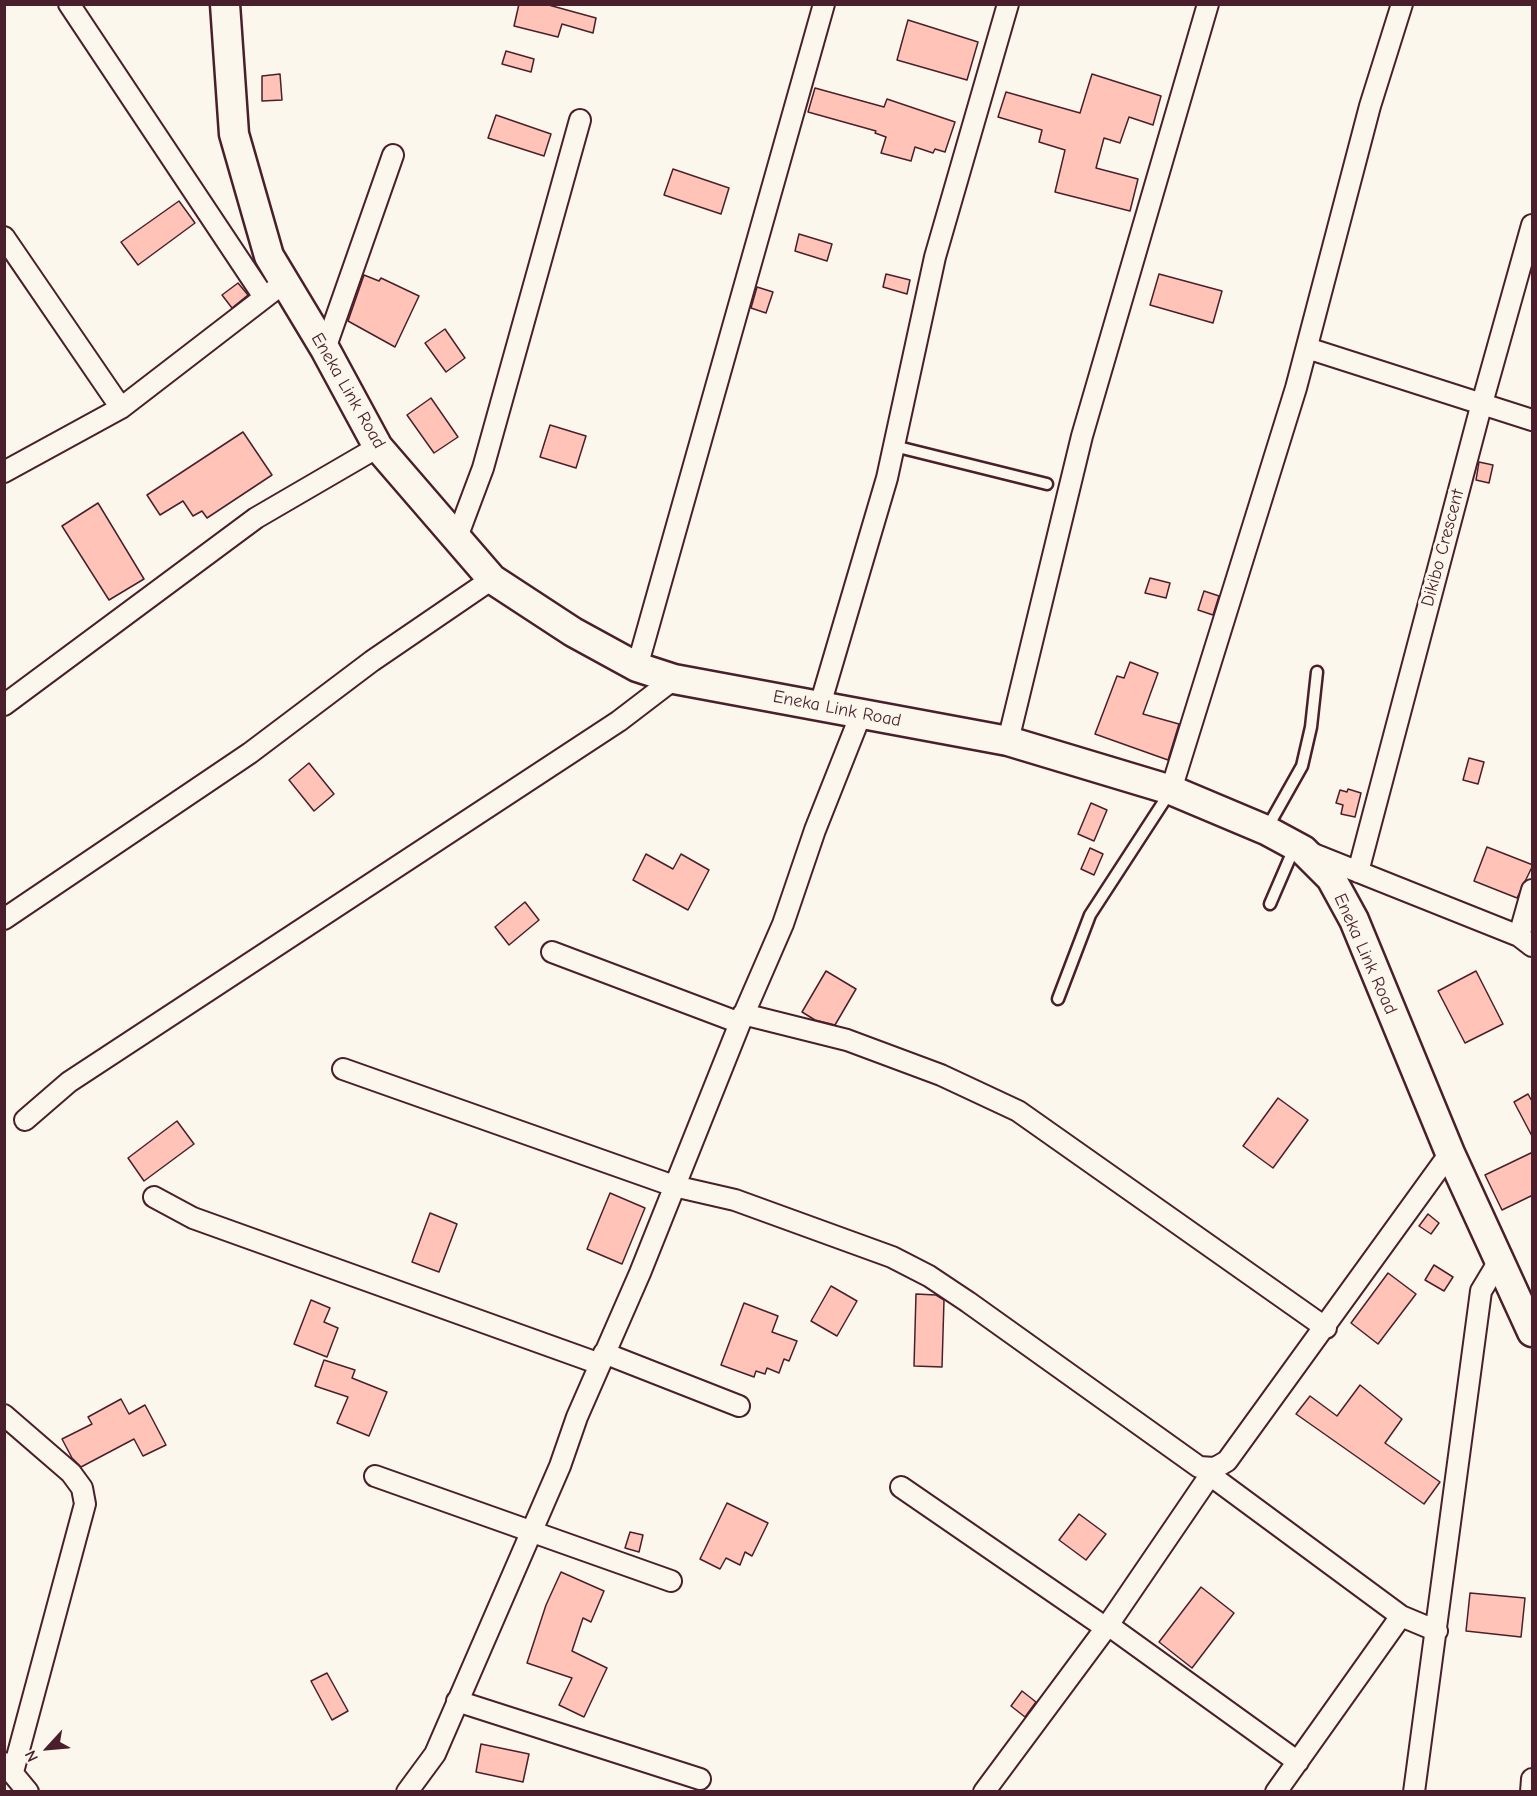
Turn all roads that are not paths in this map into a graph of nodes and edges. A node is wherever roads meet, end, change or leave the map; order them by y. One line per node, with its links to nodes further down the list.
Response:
1 (69, 4): 11 (street)
2 (225, 4): 11 (street, Eneka Link Road)
3 (824, 4): 23 (street)
4 (1008, 4): 17 (street)
5 (1208, 4): 29 (street)
6 (1402, 4): 12 (street)
7 (579, 120): 21 (street)
8 (393, 155): 13 (street)
9 (1533, 225): 14 (street, Dikibo Crescent)
10 (4, 237): 15 (street)
11 (274, 290): 13 (street, Eneka Link Road); 15 (street)
12 (1307, 348): 14 (street); 30 (street)
13 (325, 349): 18 (street, Eneka Link Road)
14 (1482, 403): 16 (street); 33 (street, Dikibo Crescent)
15 (122, 408): 19 (street)
16 (1533, 420)
17 (894, 446): 20 (lane); 27 (street)
18 (378, 447): 21 (street, Eneka Link Road); 26 (street)
19 (4, 472)
20 (1047, 484)
21 (456, 540): 22 (street, Eneka Link Road)
22 (492, 579): 23 (street, Eneka Link Road); 36 (street)
23 (637, 667): 25 (street, Eneka Link Road)
24 (1317, 672): 31 (lane)
25 (674, 679): 27 (street, Eneka Link Road); 42 (street)
26 (4, 705)
27 (820, 705): 28 (street, Eneka Link Road)
28 (861, 714): 29 (street, Eneka Link Road); 40 (street)
29 (1008, 741): 30 (street, Eneka Link Road)
30 (1171, 790): 31 (street, Eneka Link Road); 39 (lane)
31 (1266, 830): 32 (street, Eneka Link Road)
32 (1299, 848): 33 (street); 35 (lane); 43 (street, Eneka Link Road)
33 (1358, 872): 37 (street)
34 (1533, 890): 37 (street)
35 (1270, 904)
36 (4, 920)
37 (1526, 941)
38 (552, 952): 40 (street)
39 (1058, 999)
40 (742, 1018): 44 (street); 47 (street)
41 (343, 1069): 44 (street)
42 (25, 1120)
43 (1450, 1154): 46 (street, Eneka Link Road); 47 (street)
44 (674, 1186): 49 (street); 52 (street)
45 (154, 1197): 49 (street)
46 (1499, 1261): 48 (street, Eneka Link Road); 59 (street)
47 (1326, 1328): 52 (street)
48 (1533, 1332)
49 (602, 1358): 50 (street); 55 (street)
50 (740, 1406)
51 (4, 1415): 62 (street)
52 (1213, 1472): 57 (street); 58 (street)
53 (375, 1476): 55 (street)
54 (901, 1487): 58 (street)
55 (532, 1531): 56 (street); 60 (street)
56 (671, 1581)
57 (1401, 1616): 59 (street); 61 (street)
58 (1107, 1627): 61 (street); 67 (street)
59 (1437, 1631): 69 (street)
60 (457, 1701): 63 (street); 66 (street)
61 (1298, 1762): 68 (street)
62 (9, 1767): 65 (street)
63 (700, 1779)
64 (1533, 1779): 70 (street)
65 (28, 1791)
66 (407, 1791)
67 (984, 1791)
68 (1276, 1791)
69 (1414, 1791)
70 (1531, 1791)

